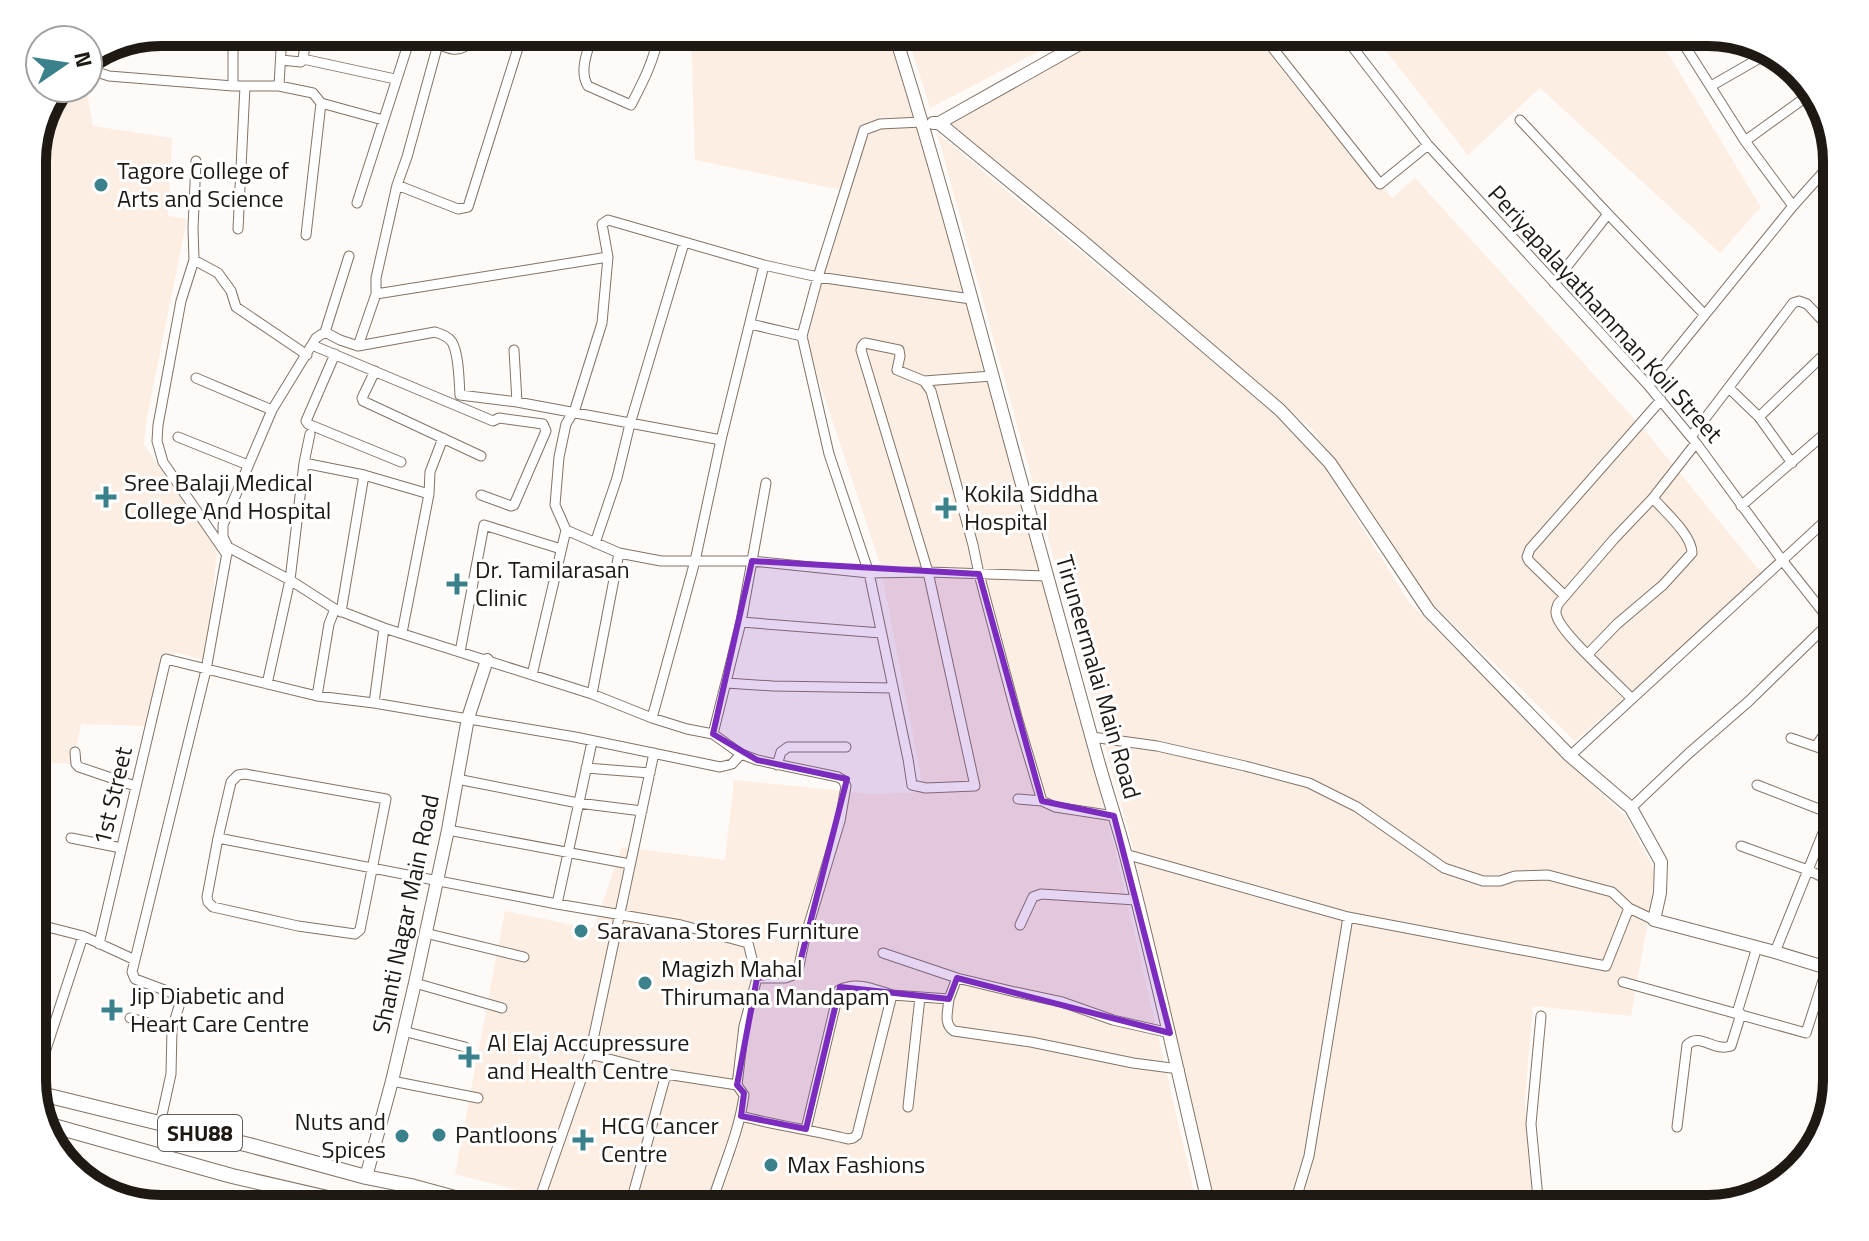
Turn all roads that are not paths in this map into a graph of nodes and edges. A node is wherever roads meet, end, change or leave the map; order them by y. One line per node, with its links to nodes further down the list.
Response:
1 (233, 46): 21 (street)
2 (282, 46): 18 (street)
3 (305, 46): 17 (street)
4 (407, 46): 20 (street)
5 (437, 46): 35 (street)
6 (443, 46): 7 (street)
7 (464, 46)
8 (519, 46): 35 (street)
9 (590, 46): 10 (street)
10 (656, 46)
11 (898, 46): 29 (street, Tiruneermalai Main Road)
12 (1076, 46): 30 (street)
13 (1271, 46): 32 (street)
14 (1352, 46): 32 (street, Periyapalayathamman Koil Street)
15 (1687, 46): 24 (street)
16 (1759, 58): 24 (street)
17 (303, 59): 18 (street); 20 (street)
18 (281, 60): 23 (street)
19 (104, 75): 21 (street)
20 (395, 79): 27 (street)
21 (233, 86): 22 (street)
22 (245, 86): 23 (street); 39 (street)
23 (279, 86): 26 (street)
24 (1711, 86): 31 (street)
25 (1804, 98): 31 (street)
26 (321, 103): 27 (street); 40 (street)
27 (383, 120): 36 (street)
28 (1520, 120): 38 (street)
29 (922, 122): 30 (street); 46 (street); 49 (street, Tiruneermalai Main Road)
30 (939, 123): 137 (street)
31 (1745, 141): 37 (street)
32 (1428, 145): 47 (street, Periyapalayathamman Koil Street)
33 (196, 161): 44 (street)
34 (1823, 173): 37 (street)
35 (397, 185): 48 (street)
36 (357, 203)
37 (1793, 206): 50 (street)
38 (1608, 214): 47 (street); 50 (street)
39 (238, 229)
40 (306, 235)
41 (684, 243): 43 (street); 45 (street); 72 (street)
42 (349, 256): 53 (street)
43 (608, 257): 48 (street); 70 (street)
44 (194, 260): 59 (street); 94 (street)
45 (764, 265): 46 (street); 52 (street)
46 (818, 277): 49 (street); 54 (street)
47 (1554, 283): 65 (street, Periyapalayathamman Koil Street)
48 (376, 294): 56 (street)
49 (971, 299): 62 (street, Tiruneermalai Main Road)
50 (1704, 314): 65 (street)
51 (1823, 321): 66 (street)
52 (750, 324): 54 (street); 77 (street)
53 (325, 332): 55 (street); 56 (street)
54 (802, 336): 100 (street)
55 (312, 345): 58 (street); 59 (street)
56 (358, 346): 68 (street)
57 (514, 350): 68 (street)
58 (335, 354): 61 (street); 80 (street)
59 (307, 355): 69 (street)
60 (1823, 355): 71 (street)
61 (375, 371): 76 (street); 87 (street)
62 (992, 376): 64 (street); 102 (street, Tiruneermalai Main Road)
63 (196, 378): 69 (street)
64 (924, 381): 99 (street); 101 (street)
65 (1648, 385): 67 (street, Periyapalayathamman Koil Street)
66 (1729, 388): 71 (street); 78 (street)
67 (1661, 400): 78 (street, Periyapalayathamman Koil Street); 104 (street)
68 (517, 402): 70 (street)
69 (272, 410): 83 (street)
70 (573, 413): 72 (street); 91 (street)
71 (1759, 417): 82 (street)
72 (630, 424): 77 (street); 92 (street)
73 (310, 434): 81 (street)
74 (1823, 435): 82 (street)
75 (178, 437): 83 (street)
76 (443, 438): 79 (street); 86 (street)
77 (721, 440): 97 (street)
78 (1694, 440): 88 (street); 89 (street, Periyapalayathamman Koil Street)
79 (481, 456)
80 (401, 462)
81 (304, 463): 84 (street); 103 (street)
82 (1792, 463): 89 (street)
83 (248, 465): 94 (street)
84 (364, 475): 86 (street); 105 (street)
85 (766, 483): 98 (street)
86 (429, 494): 110 (street)
87 (481, 495)
88 (1653, 498): 104 (street); 113 (street)
89 (1741, 506): 96 (street, Periyapalayathamman Koil Street)
90 (1823, 523): 96 (street)
91 (566, 530): 92 (street); 93 (street)
92 (595, 543): 95 (street)
93 (561, 549): 112 (street); 116 (street)
94 (228, 551): 103 (street); 115 (street)
95 (619, 553): 97 (street); 120 (street)
96 (1782, 560): 106 (street, Periyapalayathamman Koil Street); 122 (street)
97 (695, 561): 98 (street); 125 (street)
98 (752, 561): 100 (street); 107 (street)
99 (928, 572): 100 (street); 101 (street); 119 (street)
100 (869, 573): 111 (street)
101 (979, 574): 102 (street); 145 (street)
102 (1047, 576): 128 (street, Tiruneermalai Main Road)
103 (290, 580): 105 (street); 118 (street)
104 (1565, 596): 113 (street)
105 (338, 611): 108 (street); 121 (street)
106 (1823, 612)
107 (741, 622): 111 (street); 117 (street)
108 (384, 628): 110 (street); 123 (street)
109 (1823, 629): 147 (street)
110 (402, 633): 112 (street)
111 (881, 633): 119 (street)
112 (460, 652): 114 (street)
113 (1588, 654): 122 (street)
114 (487, 660): 116 (street); 124 (street, Shanti Nagar Main Road)
115 (206, 670): 118 (street); 143 (street, 1st Street); 179 (street)
116 (532, 675): 120 (street)
117 (726, 683): 119 (street); 126 (street)
118 (267, 684): 121 (street)
119 (893, 688)
120 (592, 694): 125 (street)
121 (317, 696): 123 (street)
122 (1632, 699): 137 (street)
123 (374, 703): 124 (street)
124 (468, 718): 130 (street); 141 (street, Shanti Nagar Main Road)
125 (652, 718): 126 (street)
126 (713, 734): 136 (street)
127 (1823, 736): 131 (street)
128 (1092, 737): 150 (street, Tiruneermalai Main Road); 166 (street)
129 (1791, 738): 131 (street)
130 (592, 742): 135 (street); 139 (street)
131 (1816, 746): 133 (street)
132 (846, 747): 138 (street)
133 (1823, 749)
134 (75, 752): 143 (street)
135 (654, 753): 136 (street); 140 (street)
136 (741, 754): 138 (street)
137 (1570, 756): 147 (street)
138 (777, 765): 181 (street)
139 (586, 768): 140 (street); 146 (street)
140 (650, 773): 149 (street)
141 (457, 779): 146 (street); 151 (street, Shanti Nagar Main Road)
142 (1757, 785): 148 (street)
143 (135, 786): 156 (street, 1st Street)
144 (1018, 799): 145 (street)
145 (1042, 801): 150 (street)
146 (578, 803): 149 (street); 157 (street)
147 (1631, 808): 169 (street)
148 (1823, 810)
149 (642, 811): 159 (street)
150 (1114, 816): 158 (street, Tiruneermalai Main Road)
151 (448, 830): 157 (street); 163 (street, Shanti Nagar Main Road)
152 (71, 838): 156 (street)
153 (218, 838): 160 (street); 160 (street); 160 (street)
154 (1823, 838): 161 (street)
155 (1741, 846): 161 (street)
156 (121, 848): 174 (street, 1st Street)
157 (568, 853): 159 (street); 165 (street)
158 (1125, 854): 164 (street, Tiruneermalai Main Road); 168 (street)
159 (630, 864): 167 (street)
160 (372, 868): 163 (street)
161 (1808, 870): 162 (street); 176 (street)
162 (1823, 877)
163 (437, 880): 165 (street); 172 (street, Shanti Nagar Main Road)
164 (1136, 900): 170 (street); 195 (street, Tiruneermalai Main Road)
165 (557, 904): 167 (street)
166 (1629, 908): 168 (street); 169 (street)
167 (619, 915): 181 (street); 198 (street)
168 (1348, 917): 218 (street)
169 (1654, 920): 175 (street)
170 (1020, 925)
171 (46, 927): 173 (street)
172 (425, 933): 178 (street); 184 (street, Shanti Nagar Main Road)
173 (83, 936): 174 (street); 197 (street)
174 (99, 944): 179 (street)
175 (1757, 947): 176 (street); 190 (street)
176 (1775, 952): 180 (street)
177 (883, 953): 182 (street)
178 (524, 957)
179 (133, 959): 193 (street)
180 (1823, 967)
181 (757, 978): 202 (street)
182 (957, 978): 188 (street); 195 (street)
183 (1623, 982): 190 (street)
184 (415, 983): 189 (street); 194 (street, Shanti Nagar Main Road)
185 (1823, 992): 190 (street)
186 (892, 995): 187 (street); 210 (street); 210 (street)
187 (920, 997): 188 (street); 205 (street)
188 (949, 999): 199 (street)
189 (502, 1008)
190 (1739, 1013): 209 (street)
191 (1541, 1016): 219 (street)
192 (130, 1018): 193 (street)
193 (172, 1029): 207 (street)
194 (403, 1031): 196 (street); 201 (street, Shanti Nagar Main Road)
195 (1170, 1033): 199 (street, Tiruneermalai Main Road)
196 (465, 1047)
197 (46, 1051)
198 (590, 1054): 200 (street); 214 (street)
199 (1179, 1069): 217 (street, Tiruneermalai Main Road)
200 (666, 1074): 202 (street); 215 (street)
201 (392, 1081): 204 (street); 211 (street, Shanti Nagar Main Road)
202 (737, 1085): 206 (street)
203 (47, 1095): 207 (main road, SHU88)
204 (478, 1098)
205 (908, 1107)
206 (741, 1116): 210 (street); 216 (street)
207 (160, 1124): 211 (main road, SHU88)
208 (56, 1127): 212 (main road, SHU88)
209 (1677, 1127)
210 (806, 1129)
211 (366, 1177): 213 (main road, SHU88)
212 (314, 1195)
213 (444, 1195)
214 (541, 1195)
215 (633, 1195)
216 (714, 1195)
217 (1206, 1195)
218 (1297, 1195)
219 (1538, 1195)

